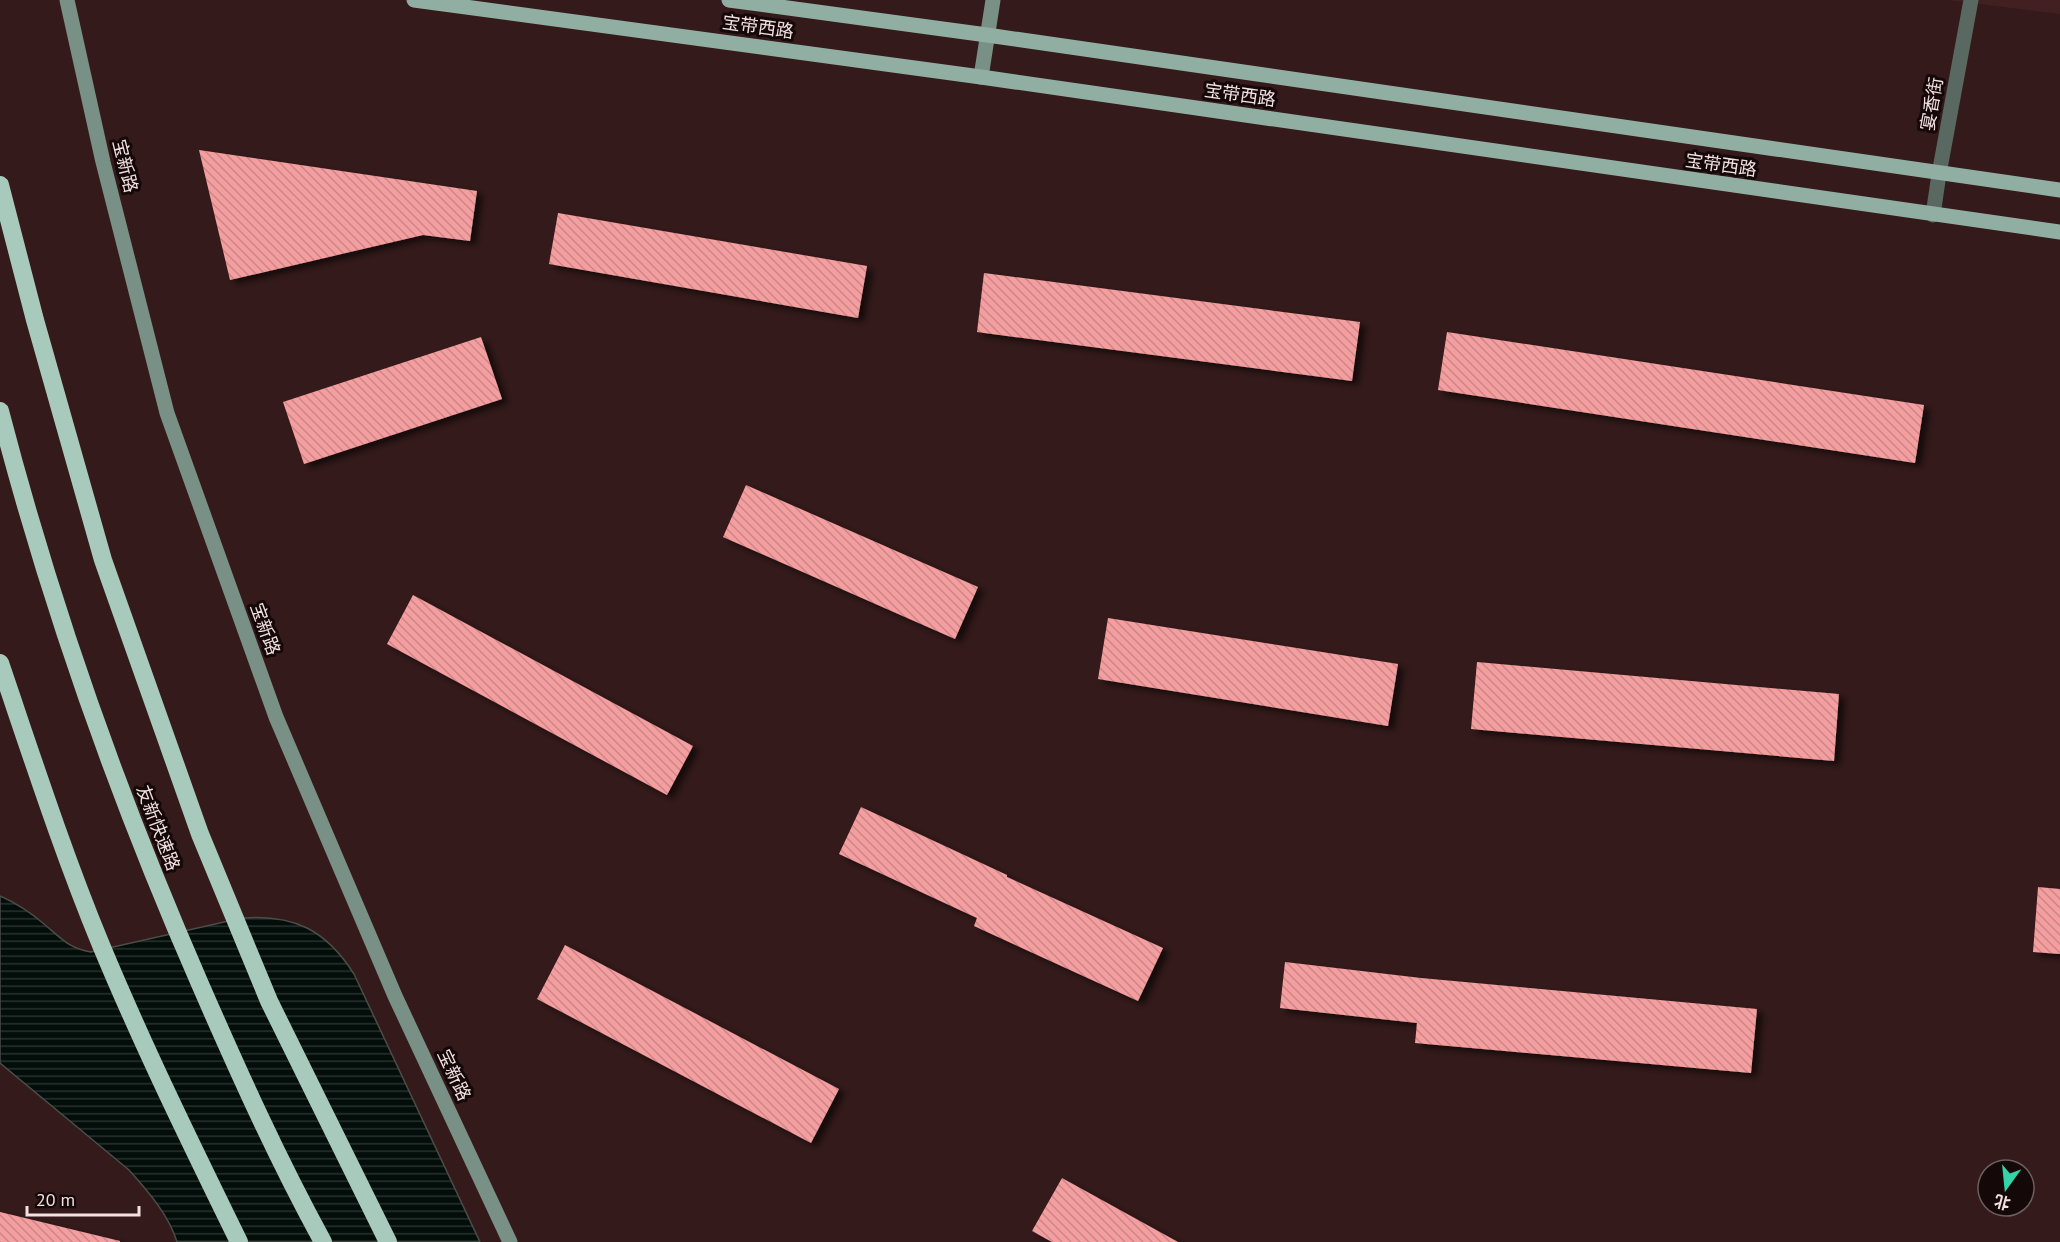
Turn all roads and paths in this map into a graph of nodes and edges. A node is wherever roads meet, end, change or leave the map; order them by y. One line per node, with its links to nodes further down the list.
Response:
1 (67, 0): 18 (street, 宝新路)
2 (414, 0): 7 (main road, 宝带西路)
3 (729, 0): 6 (main road, 宝带西路)
4 (993, 0): 6 (street)
5 (1971, 0): 8 (street, 宴香街)
6 (987, 35): 7 (street); 8 (main road, 宝带西路)
7 (981, 76): 11 (main road, 宝带西路)
8 (1939, 174): 10 (main road, 宝带西路); 11 (street, 宴香街)
9 (0, 185): 17 (highway)
10 (2060, 190)
11 (1933, 215): 12 (main road, 宝带西路)
12 (2060, 232)
13 (0, 411): 16 (highway, 友新快速路)
14 (0, 663): 15 (highway)
15 (239, 1242)
16 (323, 1242)
17 (388, 1242)
18 (510, 1242)

